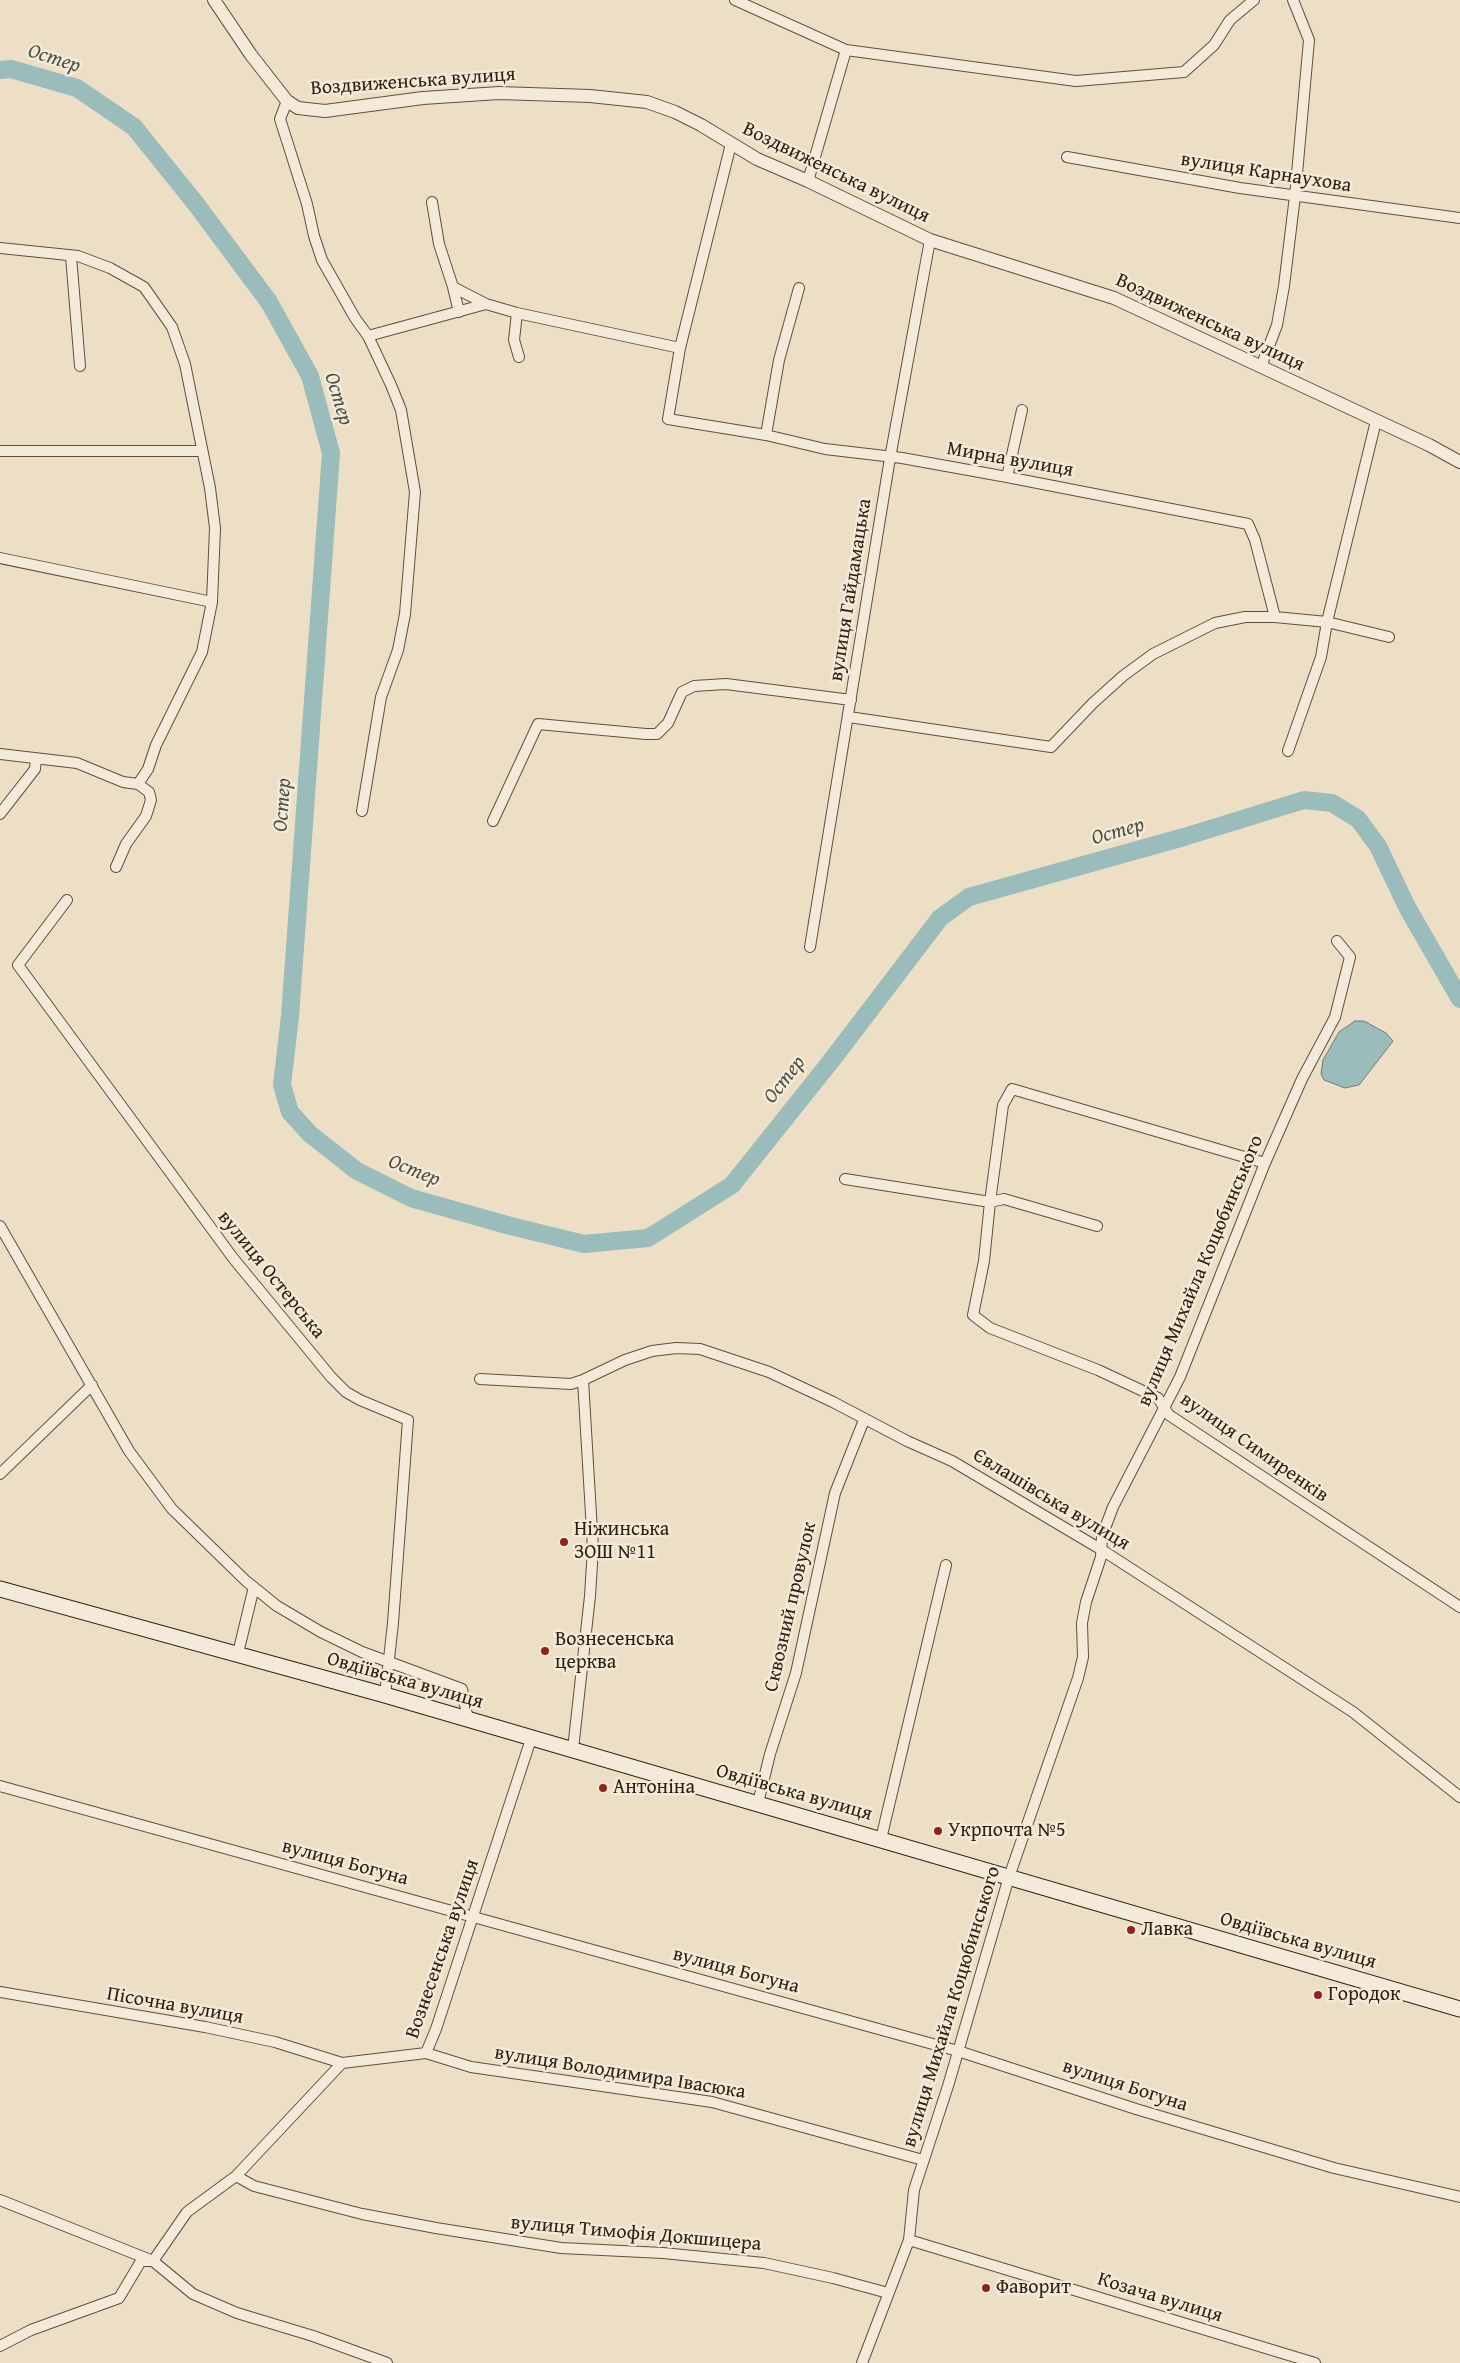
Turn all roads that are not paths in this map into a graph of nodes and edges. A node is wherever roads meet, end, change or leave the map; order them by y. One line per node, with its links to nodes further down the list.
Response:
1 (214, 0): 6 (street, Воздвиженська вулиця)
2 (736, 0): 5 (street)
3 (1254, 0): 5 (street)
4 (1293, 0): 10 (street)
5 (846, 50): 9 (street)
6 (287, 101): 7 (street, Воздвиженська вулиця); 21 (street)
7 (731, 144): 9 (street, Воздвиженська вулиця); 22 (street)
8 (1067, 157): 10 (street, вулиця Карнаухова)
9 (808, 181): 13 (street, Воздвиженська вулиця)
10 (1295, 196): 12 (street, вулиця Карнаухова); 25 (street)
11 (432, 202): 16 (street)
12 (1460, 218)
13 (930, 240): 25 (street, Воздвиженська вулиця); 31 (street, вулиця Гайдамацька)
14 (0, 248): 15 (street)
15 (71, 256): 24 (street); 30 (street)
16 (453, 287): 18 (street); 19 (street)
17 (799, 288): 28 (street)
18 (486, 304): 19 (street); 20 (street)
19 (459, 312): 21 (street)
20 (517, 313): 22 (street); 23 (street)
21 (368, 336): 45 (street)
22 (680, 348): 28 (street, Мирна вулиця)
23 (519, 357)
24 (80, 366)
25 (1262, 367): 27 (street, Воздвиженська вулиця)
26 (1022, 410): 33 (street)
27 (1376, 421): 32 (street, Воздвиженська вулиця); 37 (street)
28 (766, 435): 31 (street, Мирна вулиця)
29 (0, 451): 30 (street)
30 (202, 451): 35 (street)
31 (890, 458): 33 (street, Мирна вулиця); 39 (street, вулиця Гайдамацька)
32 (1460, 462)
33 (1007, 477): 36 (street, Мирна вулиця)
34 (0, 558): 35 (street)
35 (212, 602): 44 (street)
36 (1275, 617): 37 (street); 40 (street)
37 (1327, 622): 38 (street); 41 (street)
38 (1389, 637)
39 (851, 700): 40 (street, вулиця Гайдамацька); 47 (street)
40 (849, 717): 51 (street, вулиця Гайдамацька)
41 (1288, 751)
42 (0, 754): 43 (street)
43 (36, 758): 44 (street); 46 (street)
44 (138, 784): 48 (street)
45 (362, 811)
46 (0, 814)
47 (493, 821)
48 (116, 867)
49 (67, 900): 69 (street, вулиця Остерська)
50 (1337, 941): 52 (street, вулиця Михайла Коцюбинського)
51 (810, 947)
52 (1265, 1163): 54 (street); 60 (street, вулиця Михайла Коцюбинського)
53 (845, 1179): 54 (street)
54 (990, 1202): 56 (street); 60 (street, вулиця Симиренків)
55 (0, 1226): 59 (street)
56 (1097, 1226)
57 (480, 1379): 58 (street, Євлашівська вулиця)
58 (583, 1380): 61 (street, Євлашівська вулиця); 73 (street)
59 (92, 1385): 62 (street); 65 (street)
60 (1164, 1406): 63 (street, вулиця Михайла Коцюбинського); 67 (street, вулиця Симиренків)
61 (864, 1420): 63 (street, Євлашівська вулиця); 76 (street, Сквозний провулок)
62 (0, 1474)
63 (1102, 1550): 75 (street, Євлашівська вулиця); 78 (street, вулиця Михайла Коцюбинського)
64 (946, 1565): 77 (street)
65 (254, 1587): 68 (street); 69 (street)
66 (0, 1589): 68 (main road, Овдіївська вулиця)
67 (1460, 1608)
68 (238, 1653): 70 (main road, Овдіївська вулиця)
69 (389, 1662): 70 (street, вулиця Остерська); 71 (street)
70 (385, 1695): 71 (main road, Овдіївська вулиця)
71 (468, 1720): 72 (main road, Овдіївська вулиця)
72 (531, 1739): 73 (main road, Овдіївська вулиця); 79 (street, Вознесенська вулиця)
73 (573, 1749): 76 (main road, Овдіївська вулиця)
74 (0, 1786): 79 (street, вулиця Богуна)
75 (1460, 1797)
76 (758, 1803): 77 (main road, Овдіївська вулиця)
77 (881, 1839): 78 (main road, Овдіївська вулиця)
78 (1009, 1877): 81 (main road, Овдіївська вулиця); 82 (street, вулиця Михайла Коцюбинського)
79 (474, 1917): 82 (street, вулиця Богуна); 83 (street, Вознесенська вулиця)
80 (0, 1992): 84 (street, Пісочна вулиця)
81 (1460, 2009)
82 (958, 2051): 85 (street, вулиця Михайла Коцюбинського); 87 (street, вулиця Богуна)
83 (426, 2053): 84 (street, Вознесенська вулиця); 85 (street, вулиця Володимира Івасюка)
84 (342, 2062): 86 (street)
85 (924, 2160): 89 (street, вулиця Михайла Коцюбинського)
86 (236, 2176): 90 (street); 91 (street, вулиця Тимофія Докшицера)
87 (1460, 2197)
88 (0, 2200): 90 (street)
89 (908, 2240): 91 (street, вулиця Михайла Коцюбинського); 95 (street, Козача вулиця)
90 (153, 2261): 92 (street); 93 (street)
91 (888, 2293): 94 (street, вулиця Михайла Коцюбинського)
92 (0, 2346)
93 (387, 2363)
94 (862, 2363)
95 (1315, 2363)

